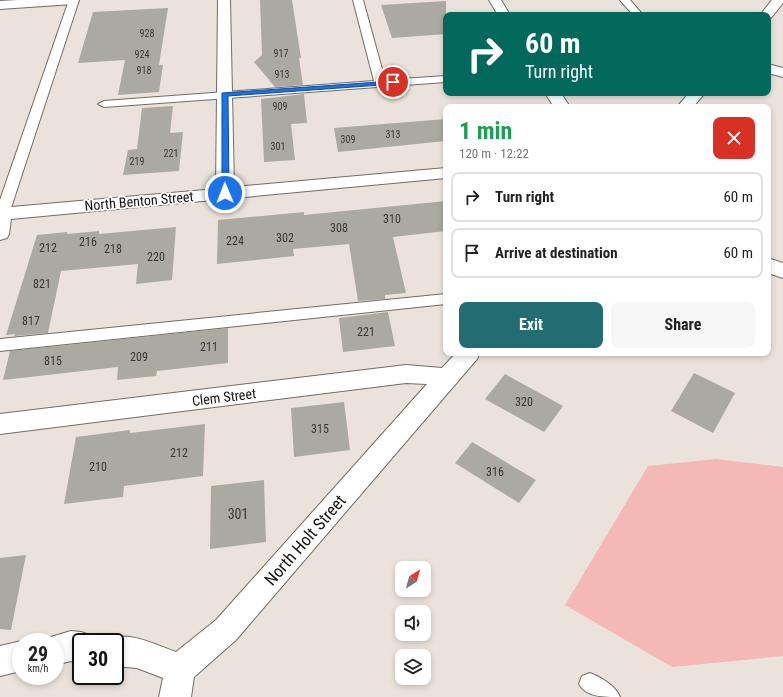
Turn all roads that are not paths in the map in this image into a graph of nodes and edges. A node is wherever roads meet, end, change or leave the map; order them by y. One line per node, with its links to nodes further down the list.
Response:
1 (74, 0): 7 (street); 21 (lane)
2 (224, 0): 15 (street)
3 (358, 0): 14 (lane)
4 (495, 0): 8 (street)
5 (625, 0): 9 (lane)
6 (778, 0): 10 (street)
7 (0, 5)
8 (502, 12)
9 (635, 12)
10 (768, 12)
11 (771, 69): 12 (street)
12 (783, 73)
13 (443, 79): 14 (lane)
14 (380, 83): 15 (lane)
15 (224, 95): 17 (lane); 20 (street)
16 (694, 96): 18 (street)
17 (104, 104)
18 (688, 104)
19 (443, 173): 20 (street, North Benton Street)
20 (225, 193): 21 (street, North Benton Street)
21 (1, 214): 22 (street)
22 (0, 234)
23 (771, 266): 24 (street)
24 (783, 270)
25 (443, 299): 26 (lane)
26 (0, 345)
27 (466, 356): 28 (street, North Holt Street)
28 (447, 377): 29 (street, Clem Street); 33 (street, North Holt Street)
29 (0, 424)
30 (124, 652): 33 (street, North Holt Street)
31 (12, 658): 32 (street)
32 (0, 661)
33 (178, 683)
34 (590, 684): 35 (lane)
35 (609, 697)

